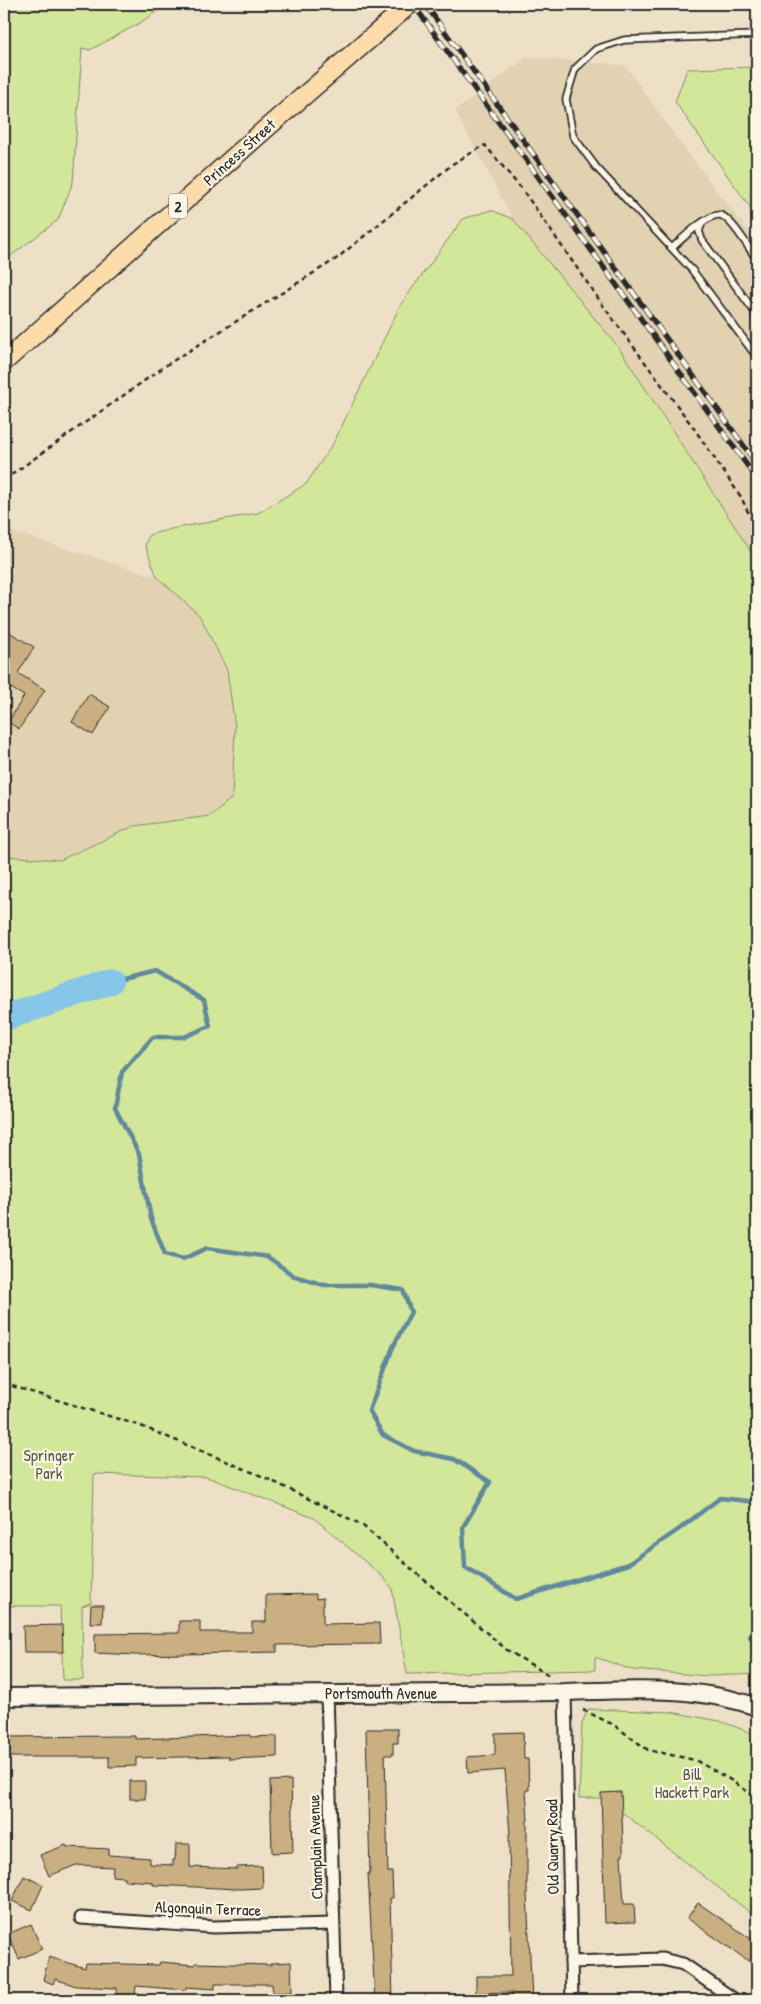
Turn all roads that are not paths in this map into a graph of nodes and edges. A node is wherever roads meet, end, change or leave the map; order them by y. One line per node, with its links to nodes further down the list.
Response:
1 (410, 4): 8 (main road, Princess Street / 2)
2 (757, 35): 4 (lane)
3 (702, 223): 4 (lane); 5 (lane); 6 (lane)
4 (672, 248): 7 (lane)
5 (757, 260)
6 (757, 315)
7 (757, 356)
8 (4, 362)
9 (565, 1692): 10 (main road, Portsmouth Avenue); 12 (main road, Portsmouth Avenue); 15 (street, Old Quarry Road)
10 (327, 1694): 11 (main road, Portsmouth Avenue); 14 (street, Champlain Avenue)
11 (4, 1697)
12 (757, 1707)
13 (81, 1918): 14 (street, Algonquin Terrace)
14 (334, 1924): 16 (street, Champlain Avenue)
15 (571, 1962): 17 (street, Old Quarry Road); 18 (street)
16 (336, 2000)
17 (572, 2000)
18 (735, 2000)

